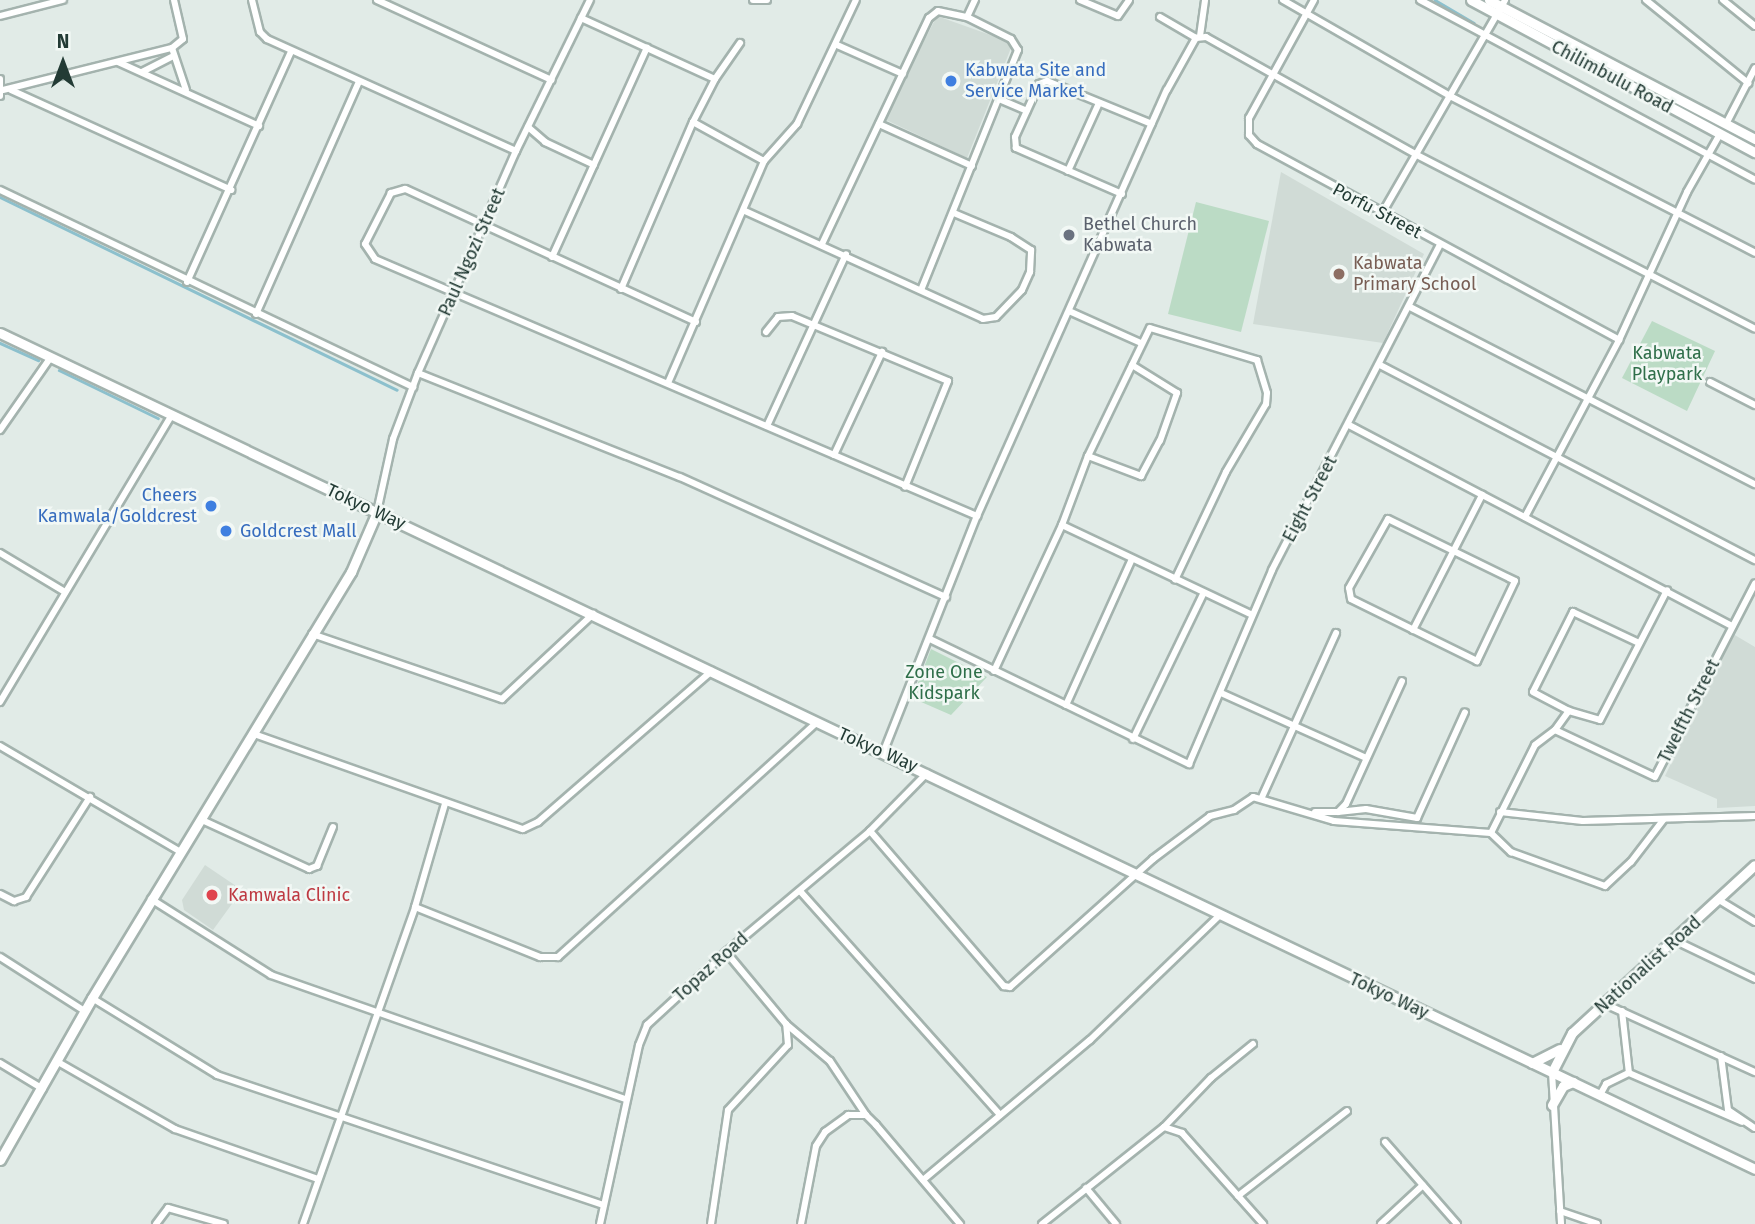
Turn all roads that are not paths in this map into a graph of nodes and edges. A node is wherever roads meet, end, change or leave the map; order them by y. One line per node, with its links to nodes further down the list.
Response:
1 (63, 0): 24 (street)
2 (174, 0): 34 (street)
3 (251, 0): 35 (street)
4 (377, 0): 22 (street)
5 (400, 0): 22 (street)
6 (590, 0): 26 (street, Paul Ngozi Street)
7 (753, 0): 8 (street)
8 (767, 0)
9 (856, 0): 32 (street)
10 (975, 0): 27 (street)
11 (1080, 0): 12 (street)
12 (1129, 0)
13 (1205, 0): 30 (street)
14 (1283, 0): 23 (street)
15 (1314, 0): 23 (street)
16 (1420, 0): 29 (street)
17 (1471, 0): 21 (main road, Chilimbulu Road)
18 (1489, 0): 21 (main road, Chilimbulu Road)
19 (1646, 0): 45 (street)
20 (1724, 0): 28 (street)
21 (1501, 7): 29 (street); 55 (main road, Chilimbulu Road); 58 (main road, Chilimbulu Road)
22 (396, 8): 43 (street)
23 (1306, 14): 39 (street); 48 (street)
24 (0, 16)
25 (1160, 17): 30 (street)
26 (581, 18): 33 (street); 43 (street, Paul Ngozi Street)
27 (967, 18): 40 (street); 49 (street)
28 (1755, 26)
29 (1485, 36): 48 (street); 63 (street)
30 (1198, 37): 39 (street); 54 (street)
31 (740, 43): 42 (street)
32 (837, 45): 40 (street); 64 (street)
33 (647, 48): 42 (street); 65 (street)
34 (173, 52): 36 (street); 38 (street); 46 (street)
35 (291, 52): 44 (street); 56 (street)
36 (117, 62): 38 (street); 47 (street)
37 (1755, 68): 45 (street)
38 (142, 72): 46 (street)
39 (1272, 72): 62 (street); 75 (street, Porfu Street)
40 (902, 74): 53 (street)
41 (0, 79): 47 (street)
42 (715, 79): 52 (street)
43 (552, 80): 57 (street, Paul Ngozi Street)
44 (359, 82): 60 (street); 89 (street)
45 (1748, 83): 55 (street)
46 (186, 90): 56 (street)
47 (5, 92): 69 (street)
48 (1450, 96): 62 (street); 74 (street)
49 (999, 99): 51 (street); 66 (street)
50 (1099, 103): 51 (street); 54 (street); 67 (street)
51 (1027, 111): 67 (street)
52 (693, 122): 64 (street); 85 (street)
53 (879, 124): 66 (street); 77 (street)
54 (1152, 124): 71 (street)
55 (1726, 124): 59 (main road, Chilimbulu Road)
56 (259, 126): 69 (street)
57 (528, 127): 60 (street, Paul Ngozi Street); 65 (street)
58 (1720, 134): 61 (main road, Chilimbulu Road); 63 (street)
59 (1755, 139)
60 (516, 151): 76 (street, Paul Ngozi Street)
61 (1755, 152)
62 (1415, 154): 75 (street); 82 (street)
63 (1707, 154): 68 (street); 74 (street)
64 (764, 161): 72 (street)
65 (594, 165): 81 (street)
66 (972, 166): 73 (street)
67 (1068, 171): 71 (street)
68 (1755, 180)
69 (230, 190): 83 (street)
70 (0, 191): 83 (street)
71 (1122, 194): 88 (street)
72 (745, 211): 77 (street); 90 (street)
73 (954, 213): 84 (street); 84 (street)
74 (1678, 213): 79 (street); 82 (street)
75 (1381, 215): 78 (street, Porfu Street)
76 (483, 225): 81 (street); 86 (street, Paul Ngozi Street); 86 (street)
77 (822, 244): 80 (street)
78 (1440, 245): 87 (street, Eight Street); 95 (street, Porfu Street)
79 (1755, 253)
80 (846, 254): 84 (street); 91 (street)
81 (552, 257): 85 (street)
82 (1650, 275): 92 (street); 95 (street)
83 (187, 282): 89 (street)
84 (922, 288)
85 (621, 289): 90 (street)
86 (455, 293): 101 (street, Paul Ngozi Street); 103 (street)
87 (1410, 307): 100 (street, Eight Street); 105 (street)
88 (1069, 311): 96 (street); 118 (street)
89 (256, 314): 104 (street)
90 (696, 322): 103 (street)
91 (814, 325): 93 (street); 97 (street); 109 (street)
92 (1755, 329)
93 (766, 332)
94 (0, 333): 98 (main road, Tokyo Way)
95 (1619, 340): 105 (street)
96 (1141, 343): 99 (street); 125 (street)
97 (882, 352): 111 (street); 115 (street)
98 (51, 357): 107 (main road, Tokyo Way); 110 (street)
99 (1132, 365): 112 (street); 112 (street)
100 (1380, 365): 108 (street, Eight Street); 113 (street)
101 (418, 373): 104 (street, Paul Ngozi Street); 130 (street)
102 (1710, 382): 106 (street)
103 (668, 383): 109 (street)
104 (413, 387): 117 (street, Paul Ngozi Street)
105 (1588, 397): 113 (street); 114 (street)
106 (1755, 405)
107 (172, 415): 117 (main road, Tokyo Way); 128 (street)
108 (1349, 425): 116 (street); 132 (street, Eight Street)
109 (767, 426): 111 (street)
110 (0, 430)
111 (834, 455): 115 (street)
112 (1088, 456): 120 (street)
113 (1556, 458): 119 (street); 124 (street)
114 (1755, 484)
115 (905, 486): 118 (street)
116 (1482, 495): 119 (street); 121 (street)
117 (377, 512): 131 (main road, Tokyo Way); 136 (main road)
118 (977, 516): 130 (street)
119 (1525, 517): 127 (street)
120 (1062, 525): 123 (street); 140 (street)
121 (1455, 552): 134 (street); 134 (street); 134 (street)
122 (0, 553): 128 (street)
123 (1132, 559): 125 (street); 144 (street)
124 (1755, 560)
125 (1175, 580): 129 (street)
126 (1755, 583): 133 (street, Twelfth Street)
127 (1667, 590): 133 (street); 138 (street)
128 (65, 592): 143 (street)
129 (1203, 594): 132 (street); 151 (street)
130 (946, 597): 137 (street)
131 (593, 614): 136 (street); 139 (main road, Tokyo Way)
132 (1252, 615): 142 (street, Eight Street)
133 (1732, 626): 149 (street, Twelfth Street)
134 (1413, 630)
135 (1336, 633): 148 (street)
136 (312, 634): 150 (main road)
137 (930, 639): 140 (street); 153 (street)
138 (1639, 643): 145 (street); 145 (street)
139 (712, 671): 147 (main road, Tokyo Way); 158 (street)
140 (994, 671): 144 (street)
141 (1402, 681): 154 (street)
142 (1221, 693): 148 (street); 151 (street, Eight Street)
143 (0, 702)
144 (1066, 705): 151 (street)
145 (1569, 711): 149 (street)
146 (1465, 712): 160 (street)
147 (816, 723): 153 (main road, Tokyo Way); 175 (street)
148 (1293, 727): 154 (street); 157 (street)
149 (1555, 730): 161 (street)
150 (254, 734): 158 (street); 164 (main road)
151 (1133, 739)
152 (0, 746): 156 (street)
153 (883, 753): 155 (main road, Tokyo Way)
154 (1366, 758): 160 (street)
155 (927, 773): 166 (street, Topaz Road); 170 (main road, Tokyo Way)
156 (90, 797): 168 (street); 172 (street)
157 (1262, 797): 159 (street); 170 (street)
158 (445, 804): 175 (street)
159 (1304, 811): 160 (street); 167 (street)
160 (1338, 812)
161 (1500, 812): 163 (street); 167 (street)
162 (1755, 816): 163 (street)
163 (1664, 818): 167 (street)
164 (202, 820): 165 (street); 168 (main road)
165 (333, 827)
166 (870, 831): 170 (street); 171 (street, Topaz Road)
167 (1491, 833)
168 (181, 852): 173 (main road)
169 (1755, 865): 174 (main road, Nationalist Road)
170 (1140, 875): 176 (main road, Tokyo Way)
171 (800, 891): 179 (street, Topaz Road); 205 (street)
172 (0, 894)
173 (151, 899): 182 (main road); 186 (street)
174 (1718, 900): 177 (street); 178 (main road, Nationalist Road)
175 (415, 907): 186 (street)
176 (1220, 915): 193 (main road, Tokyo Way); 205 (street)
177 (1755, 922)
178 (1676, 941): 181 (street); 183 (main road, Nationalist Road)
179 (726, 952): 187 (street); 201 (street, Topaz Road)
180 (0, 957): 185 (street)
181 (1755, 979)
182 (92, 998): 185 (main road); 206 (street)
183 (1605, 1004): 184 (street); 189 (main road, Nationalist Road)
184 (1622, 1011): 190 (street); 196 (street)
185 (86, 1012): 191 (main road)
186 (378, 1014): 201 (street); 206 (street)
187 (786, 1024): 204 (street); 224 (street)
188 (1253, 1044): 208 (street)
189 (1562, 1048): 193 (main road); 194 (main road, Nationalist Road); 197 (main road)
190 (1721, 1056): 195 (street); 207 (street)
191 (58, 1062): 199 (main road); 213 (street)
192 (0, 1063): 199 (street)
193 (1532, 1063): 194 (main road, Tokyo Way)
194 (1552, 1072): 197 (main road, Tokyo Way); 202 (street)
195 (1755, 1072)
196 (1629, 1073): 200 (street); 207 (street)
197 (1563, 1077): 198 (main road, Tokyo Way)
198 (1573, 1082): 200 (main road, Tokyo Way); 202 (main road)
199 (43, 1088): 211 (main road)
200 (1600, 1095): 212 (main road, Tokyo Way)
201 (626, 1099): 218 (street, Topaz Road)
202 (1552, 1105): 219 (street)
203 (1347, 1111): 217 (street)
204 (866, 1115): 214 (street); 225 (street)
205 (1000, 1115): 214 (street)
206 (338, 1119): 213 (street); 218 (street)
207 (1742, 1122): 209 (street)
208 (1164, 1127): 216 (street); 217 (street)
209 (1755, 1128)
210 (1384, 1142): 215 (street)
211 (0, 1160)
212 (1755, 1168)
213 (318, 1179): 222 (street)
214 (923, 1180): 226 (street)
215 (1423, 1185): 230 (street); 231 (street)
216 (1086, 1188): 227 (street); 228 (street)
217 (1238, 1196): 229 (street)
218 (604, 1205): 223 (street, Topaz Road)
219 (1560, 1211): 232 (street); 233 (street)
220 (156, 1224): 221 (street)
221 (223, 1224)
222 (303, 1224)
223 (600, 1224)
224 (711, 1224)
225 (801, 1224)
226 (960, 1224)
227 (1042, 1224)
228 (1116, 1224)
229 (1263, 1224)
230 (1381, 1224)
231 (1457, 1224)
232 (1561, 1224)
233 (1597, 1224)

